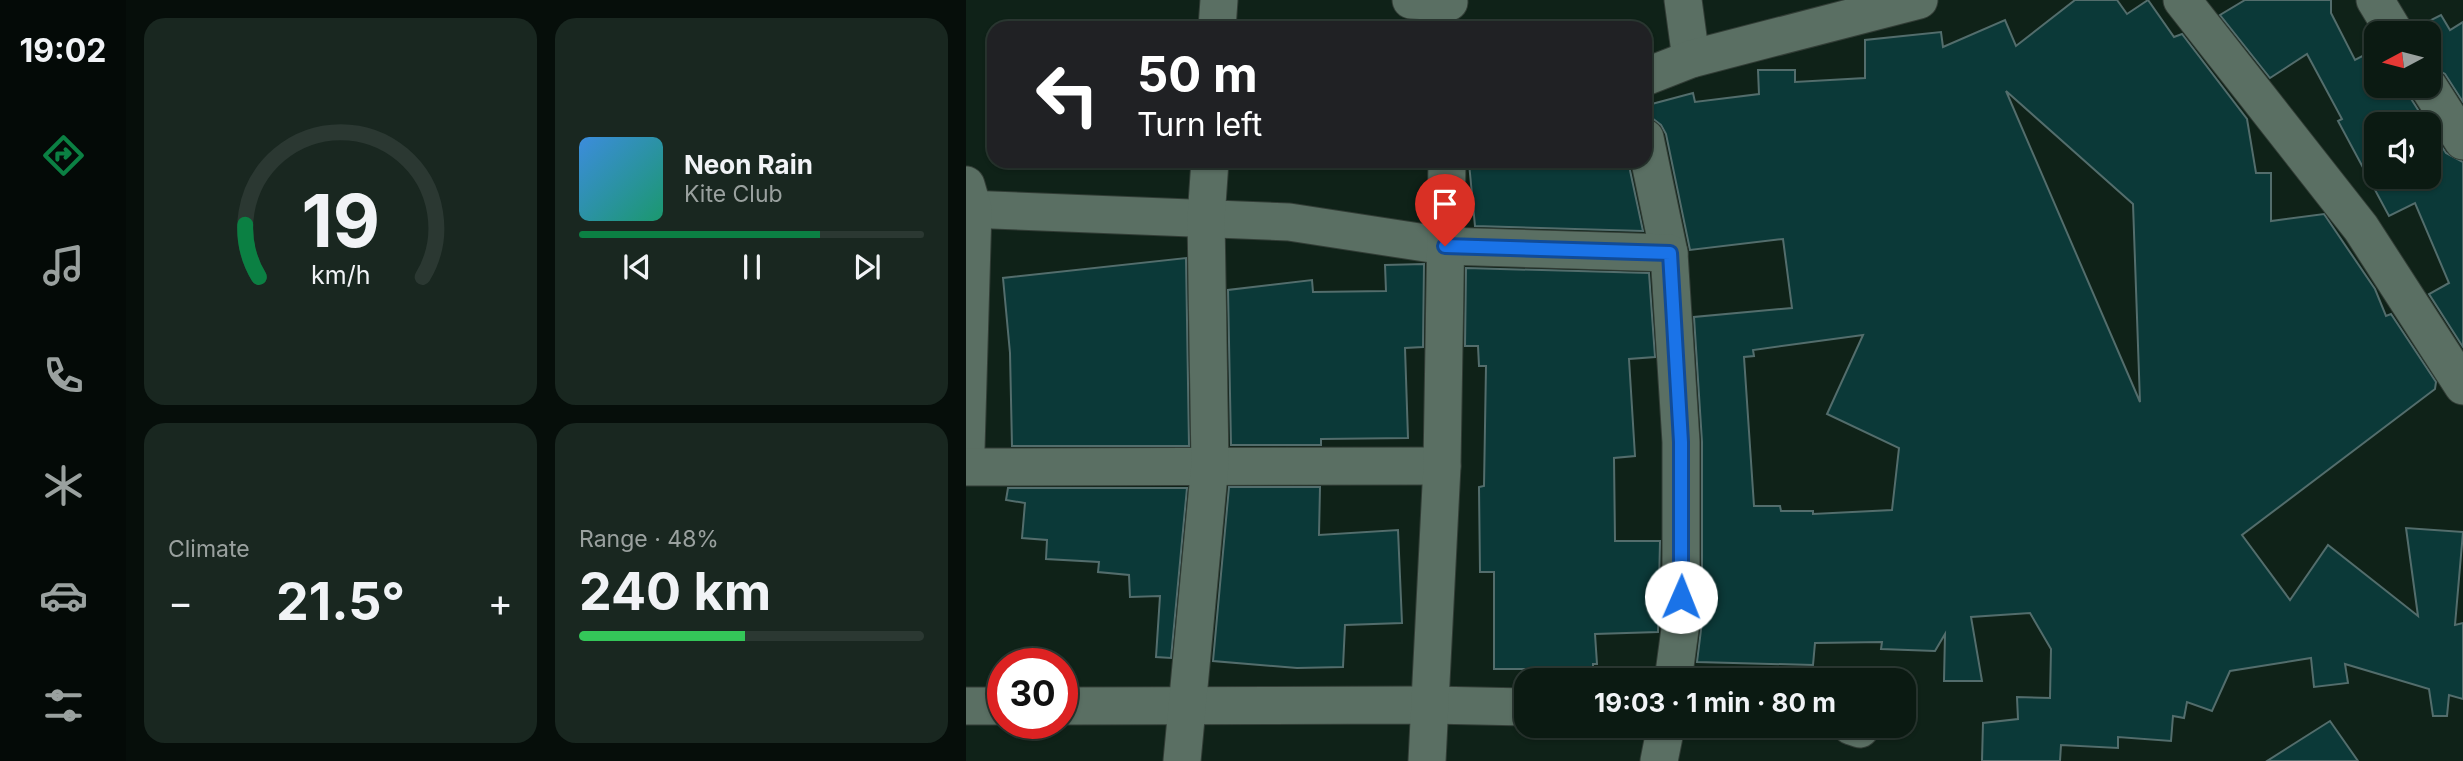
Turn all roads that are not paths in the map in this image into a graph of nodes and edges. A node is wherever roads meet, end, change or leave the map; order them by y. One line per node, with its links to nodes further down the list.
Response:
1 (1219, 0): 8 (street)
2 (1411, 0): 7 (street)
3 (1683, 0): 10 (street)
4 (1919, 0): 10 (street)
5 (2182, 0): 21 (street)
6 (2375, 0): 9 (street)
7 (1449, 10)
8 (1218, 21)
9 (2388, 21)
10 (1692, 59): 11 (street)
11 (1652, 74)
12 (2436, 98): 13 (street)
13 (2463, 141)
14 (1210, 168): 18 (street)
15 (1447, 168): 19 (street)
16 (1652, 168): 20 (street)
17 (968, 201): 18 (street); 22 (street)
18 (1206, 218): 19 (street); 23 (street)
19 (1445, 246): 20 (street); 24 (street)
20 (1670, 253): 26 (street)
21 (2460, 374)
22 (966, 449)
23 (1210, 464): 24 (street); 25 (street); 27 (street)
24 (1442, 466): 28 (street)
25 (966, 467)
26 (1674, 668)
27 (1185, 705): 28 (street); 31 (street); 34 (street)
28 (1432, 705): 32 (street); 35 (street)
29 (966, 706): 30 (street)
30 (987, 706)
31 (1078, 706)
32 (1514, 708)
33 (1664, 738): 36 (street)
34 (1182, 761)
35 (1427, 761)
36 (1659, 761)

